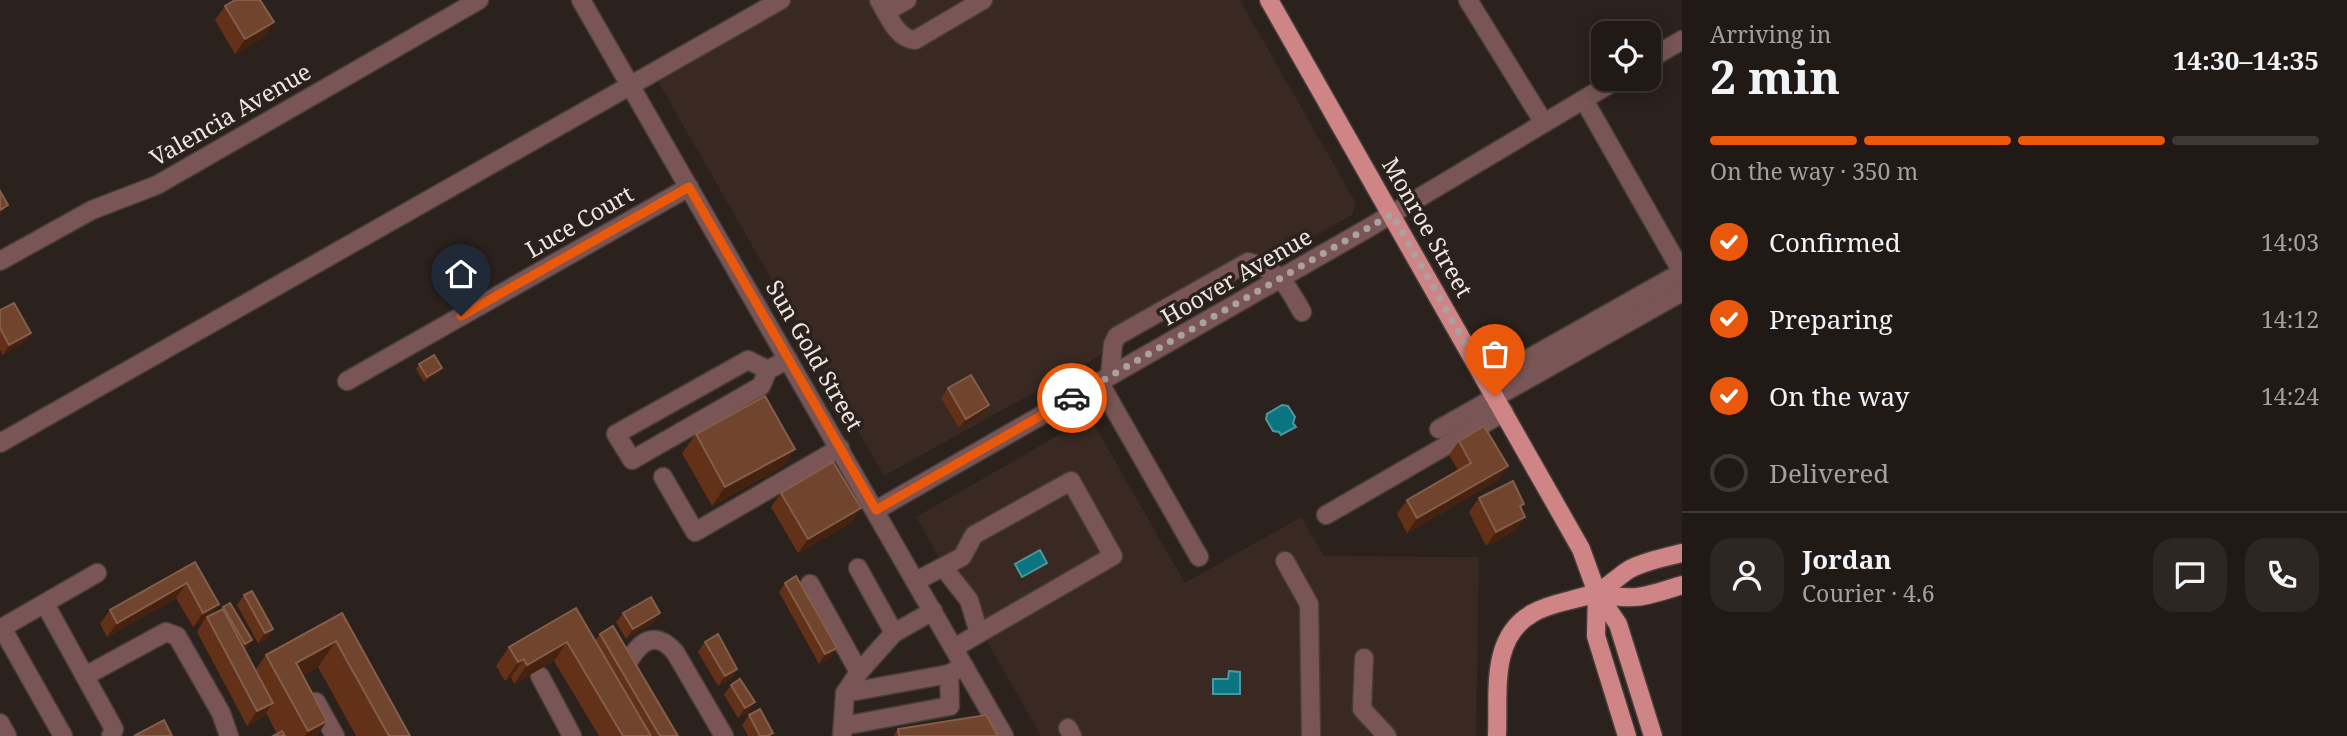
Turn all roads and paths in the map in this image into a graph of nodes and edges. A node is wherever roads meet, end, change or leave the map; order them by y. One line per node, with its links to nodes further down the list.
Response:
1 (479, 0): 17 (street, Valencia Avenue)
2 (581, 0): 11 (street, Sun Gold Street)
3 (781, 0): 11 (street)
4 (907, 0): 8 (street)
5 (983, 0): 8 (street)
6 (1269, 0): 16 (main road, Monroe Street)
7 (1468, 0): 14 (street)
8 (882, 6)
9 (1682, 40): 10 (street)
10 (1661, 52)
11 (631, 86): 15 (street, Sun Gold Street); 30 (street)
12 (1599, 91): 13 (street, Hoover Avenue)
13 (1584, 100): 14 (street, Hoover Avenue); 18 (street)
14 (1544, 124): 16 (street, Hoover Avenue)
15 (689, 187): 22 (street, Sun Gold Street); 25 (street, Luce Court)
16 (1392, 214): 19 (street, Hoover Avenue); 26 (main road, Monroe Street)
17 (0, 261)
18 (1682, 272): 26 (street)
19 (1282, 278): 21 (street); 24 (street, Hoover Avenue); 24 (street)
20 (1682, 292): 26 (street)
21 (1302, 312)
22 (788, 359): 23 (street); 31 (street, Sun Gold Street)
23 (768, 370): 27 (street); 29 (street)
24 (1105, 379): 33 (street, Hoover Avenue); 36 (street)
25 (347, 381)
26 (1495, 397): 28 (street); 34 (street); 44 (main road, Monroe Street)
27 (655, 412): 29 (street); 29 (street)
28 (1439, 429)
29 (669, 439)
30 (0, 443)
31 (840, 448): 32 (street); 33 (street, Sun Gold Street)
32 (663, 477)
33 (876, 510): 41 (street, Sun Gold Street)
34 (1326, 515)
35 (1682, 553): 44 (main road)
36 (1199, 557)
37 (1285, 561): 69 (street)
38 (943, 567): 41 (street); 49 (street); 49 (street)
39 (858, 568): 48 (street)
40 (97, 573): 45 (street)
41 (916, 582): 46 (street, Sun Gold Street)
42 (810, 584): 54 (street)
43 (1682, 585): 44 (main road)
44 (1597, 593): 71 (main road); 72 (main road, Monroe Street); 73 (main road, Monroe Street)
45 (45, 604): 47 (street); 55 (street)
46 (933, 611): 48 (street); 51 (street, Sun Gold Street)
47 (1, 629): 62 (street)
48 (894, 633): 54 (street)
49 (979, 633): 51 (street)
50 (617, 640): 67 (street)
51 (954, 648): 53 (street, Sun Gold Street)
52 (1364, 658): 70 (street)
53 (957, 670): 58 (street); 60 (street); 68 (street, Sun Gold Street)
54 (859, 672): 58 (street)
55 (85, 676): 63 (street); 64 (street)
56 (540, 676): 66 (street)
57 (306, 684): 65 (street)
58 (845, 692): 60 (street)
59 (0, 723): 61 (street)
60 (842, 731)
61 (7, 736)
62 (63, 736)
63 (111, 736)
64 (229, 736)
65 (335, 736)
66 (572, 736)
67 (724, 736)
68 (1004, 736)
69 (1311, 736)
70 (1387, 736)
71 (1497, 736)
72 (1627, 736)
73 (1653, 736)

